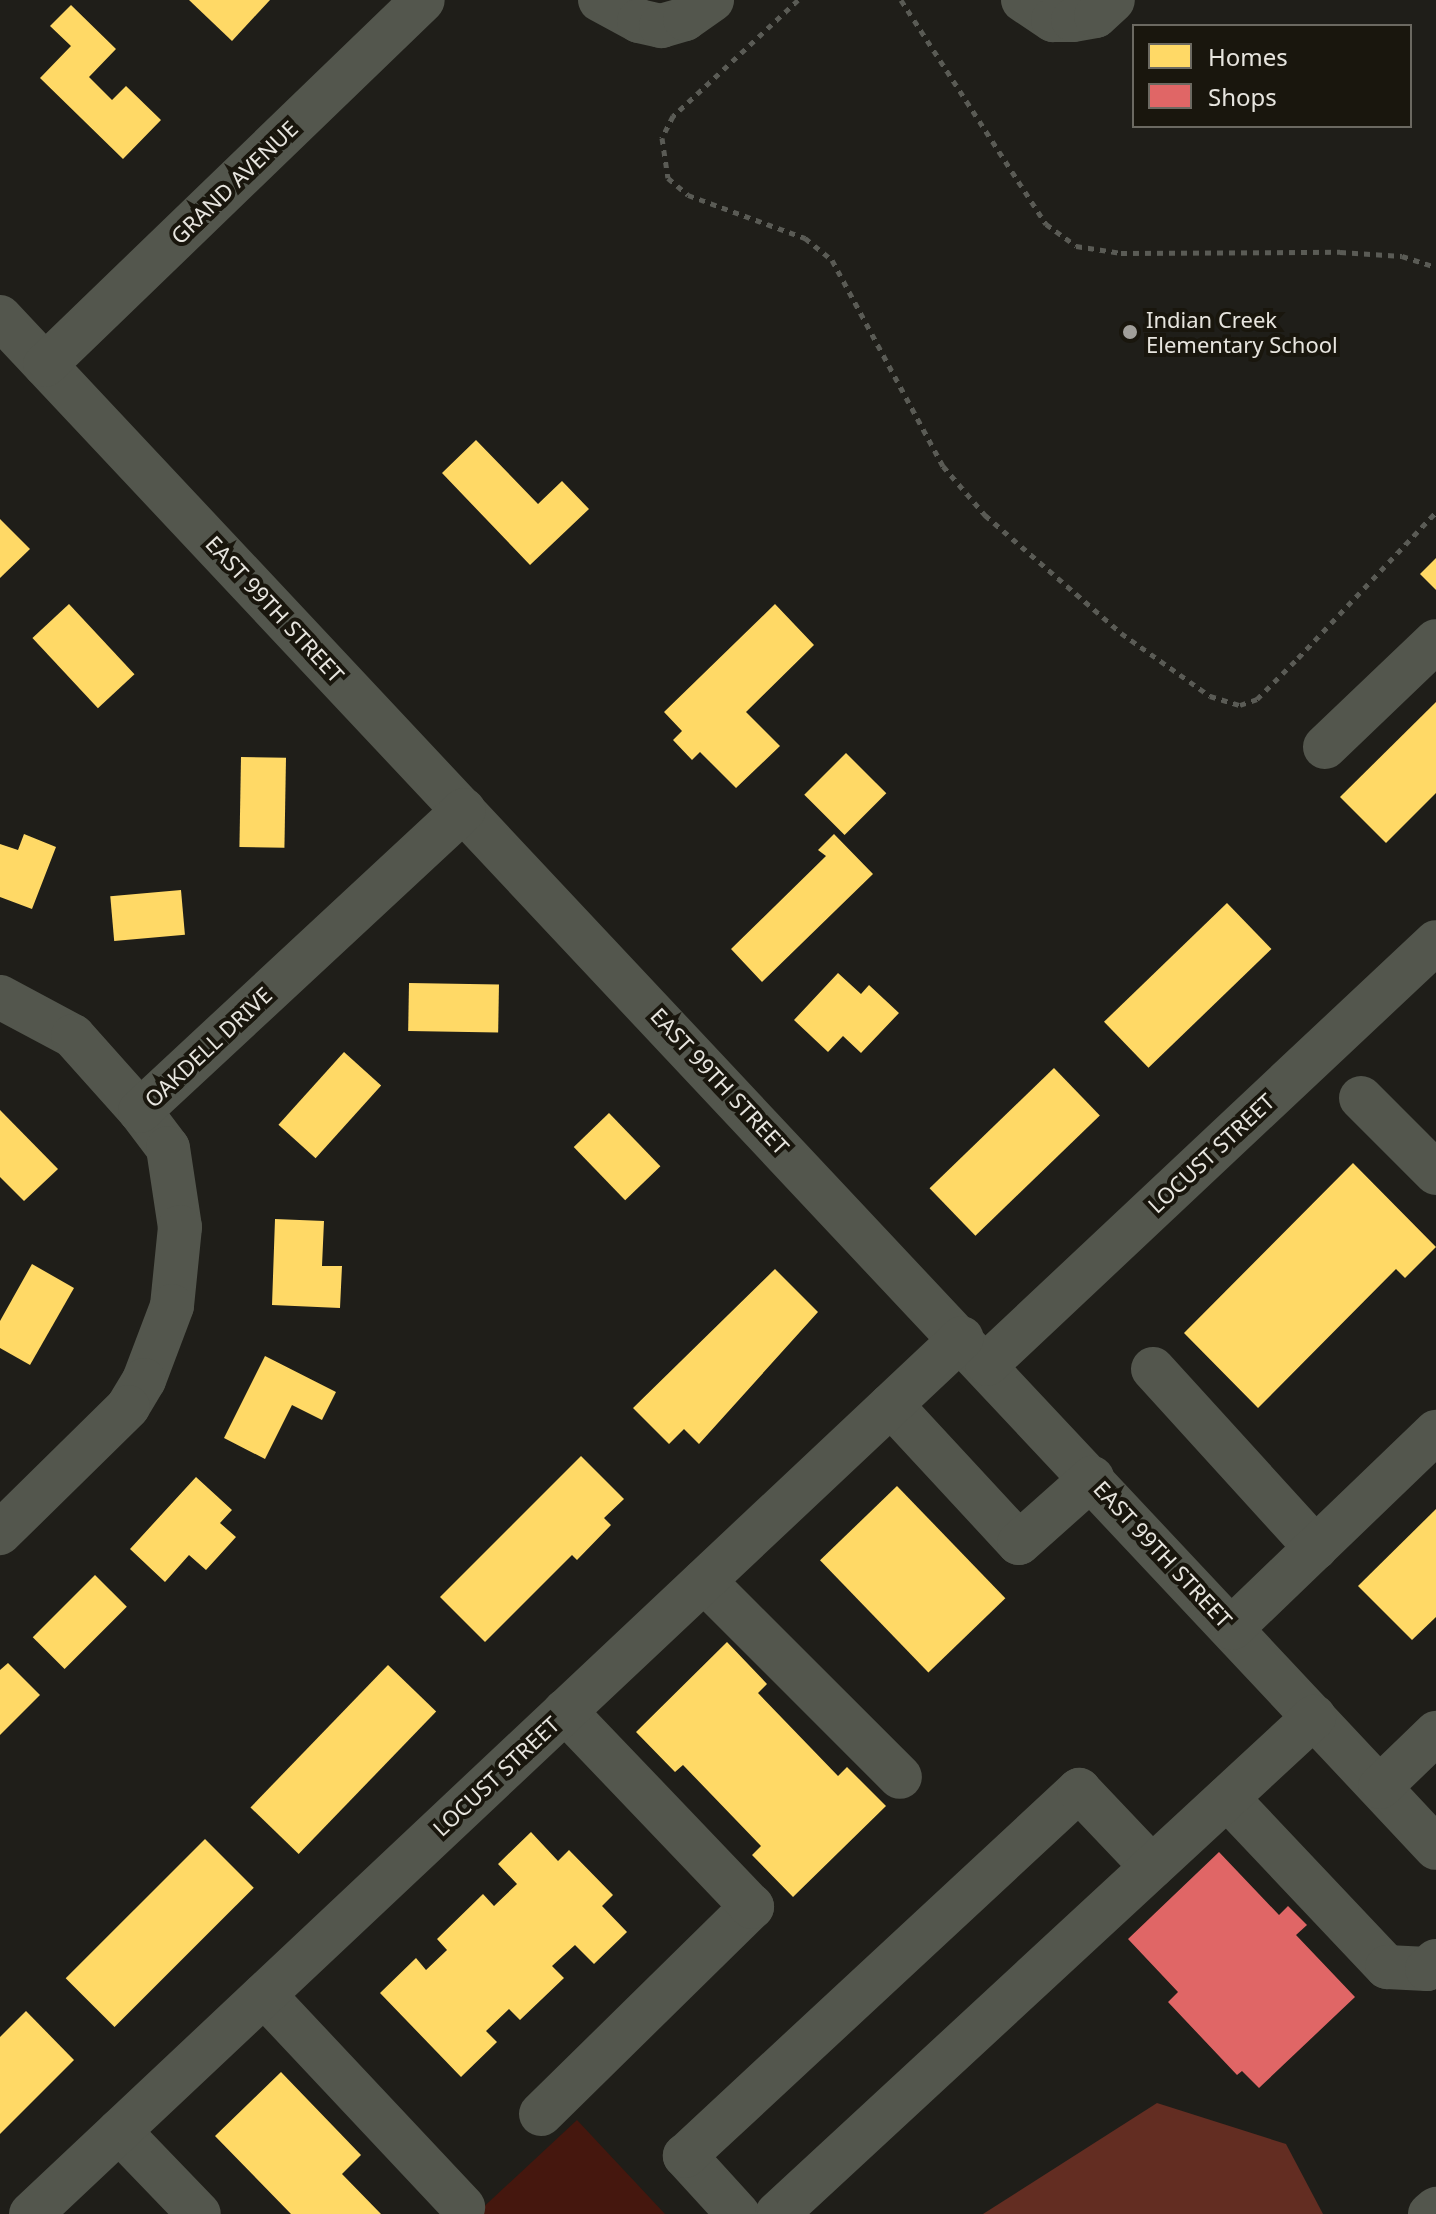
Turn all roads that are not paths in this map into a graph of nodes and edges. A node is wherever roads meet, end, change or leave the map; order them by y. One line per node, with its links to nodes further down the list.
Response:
1 (423, 0): 7 (street, GRAND AVENUE)
2 (600, 0): 3 (street)
3 (712, 0)
4 (1023, 0): 5 (street)
5 (1113, 0)
6 (0, 317): 7 (street, EAST 99TH STREET)
7 (45, 365): 10 (street, EAST 99TH STREET)
8 (1436, 641): 9 (street)
9 (1325, 747)
10 (464, 810): 14 (street, OAKDELL DRIVE); 16 (street, EAST 99TH STREET)
11 (1436, 942): 16 (street, LOCUST STREET)
12 (0, 997): 14 (street)
13 (1361, 1098): 15 (street)
14 (140, 1111): 21 (street, OAKDELL DRIVE)
15 (1436, 1173)
16 (974, 1351): 18 (street, LOCUST STREET); 20 (street, EAST 99TH STREET)
17 (1153, 1369): 22 (street)
18 (891, 1405): 20 (street); 23 (street, LOCUST STREET)
19 (1436, 1432): 22 (street)
20 (1092, 1478): 24 (street, EAST 99TH STREET)
21 (0, 1533)
22 (1316, 1548): 24 (street)
23 (704, 1581): 25 (street, LOCUST STREET); 28 (street)
24 (1232, 1628): 26 (street, EAST 99TH STREET)
25 (565, 1711): 34 (street, LOCUST STREET); 35 (street)
26 (1314, 1717): 29 (street, EAST 99TH STREET); 30 (street)
27 (1436, 1733): 29 (street)
28 (900, 1777)
29 (1380, 1787): 31 (street, EAST 99TH STREET)
30 (1227, 1798): 32 (street); 33 (street)
31 (1436, 1848)
32 (1152, 1867): 41 (street); 42 (street)
33 (1436, 1961)
34 (264, 1995): 36 (street, LOCUST STREET); 37 (street)
35 (541, 2114)
36 (119, 2131): 39 (street, LOCUST STREET); 40 (street)
37 (463, 2207)
38 (1436, 2209): 43 (street)
39 (31, 2214)
40 (199, 2214)
41 (738, 2214)
42 (777, 2214)
43 (1430, 2214)

